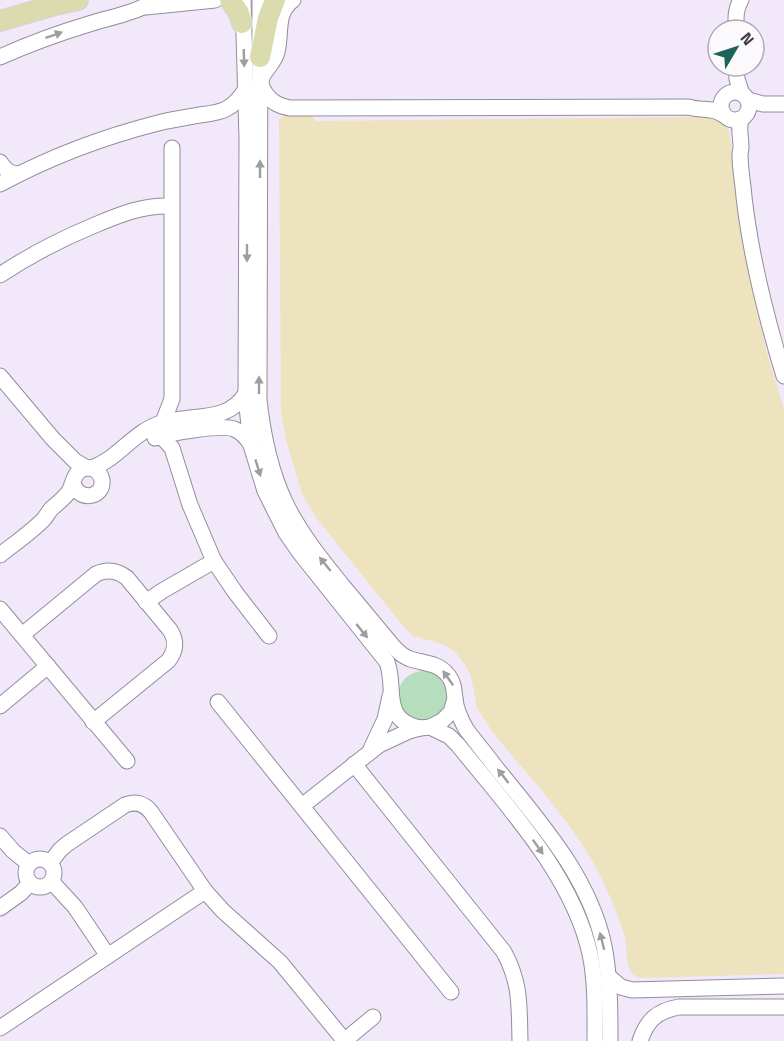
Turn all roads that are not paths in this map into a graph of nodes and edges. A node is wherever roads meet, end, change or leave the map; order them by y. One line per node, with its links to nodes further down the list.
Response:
1 (27, 0): 12 (main road)
2 (78, 0): 15 (main road)
3 (215, 0): 11 (street)
4 (230, 0): 16 (main road)
5 (243, 0): 16 (street)
6 (260, 0): 18 (street)
7 (275, 0): 18 (main road)
8 (293, 0): 21 (street)
9 (726, 0): 13 (street)
10 (741, 0): 14 (street)
11 (149, 4): 17 (street, one-way to 11)
12 (0, 11)
13 (730, 18)
14 (736, 18)
15 (0, 21)
16 (242, 23): 22 (street, one-way to 22)
17 (0, 57)
18 (260, 57): 21 (street)
19 (730, 78): 23 (street)
20 (737, 78): 23 (street)
21 (261, 82): 26 (street); 29 (street)
22 (245, 90): 27 (street); 29 (street)
23 (735, 97): 24 (street); 25 (street); 28 (street); 28 (street)
24 (784, 104)
25 (689, 107): 26 (street); 28 (street)
26 (290, 108): 29 (street)
27 (209, 114): 29 (street); 32 (street)
28 (731, 117): 37 (street)
29 (254, 136): 38 (street, one-way to 38); 54 (street, one-way to 29)
30 (172, 148): 34 (street)
31 (0, 162): 32 (street)
32 (19, 174): 33 (street)
33 (0, 184)
34 (171, 206): 35 (street); 39 (street)
35 (0, 275)
36 (0, 376): 43 (street)
37 (784, 376)
38 (246, 393): 40 (street); 42 (street)
39 (172, 399): 40 (street); 41 (street)
40 (192, 424): 41 (street); 42 (street); 44 (street)
41 (161, 429): 43 (street); 44 (street); 45 (street)
42 (251, 445): 56 (street, one-way to 56)
43 (81, 474): 45 (street); 46 (street); 47 (street)
44 (183, 478): 49 (street)
45 (102, 480): 46 (street)
46 (86, 496): 47 (street)
47 (43, 520): 48 (street)
48 (1, 553)
49 (214, 561): 50 (street); 53 (street)
50 (146, 602): 52 (street); 60 (street)
51 (0, 609): 52 (street)
52 (22, 635): 55 (street)
53 (269, 636)
54 (430, 664): 56 (street); 57 (street, one-way to 54)
55 (48, 666): 59 (street); 60 (street)
56 (391, 692): 61 (street); 62 (street)
57 (455, 699): 61 (street); 74 (street, one-way to 57)
58 (218, 702): 65 (street)
59 (0, 706)
60 (93, 722): 63 (street)
61 (425, 727): 62 (street); 84 (street, one-way to 84)
62 (369, 752): 64 (street)
63 (126, 761)
64 (354, 764): 65 (street); 83 (street)
65 (302, 806): 76 (street)
66 (0, 836): 68 (street)
67 (50, 863): 68 (street); 69 (street); 71 (street)
68 (29, 864): 70 (street)
69 (52, 882): 70 (street); 73 (street)
70 (30, 884): 72 (street)
71 (205, 891): 73 (street); 82 (street)
72 (0, 908)
73 (108, 956): 81 (street)
74 (608, 976): 75 (street); 79 (street)
75 (784, 986)
76 (451, 992)
77 (784, 993): 79 (street)
78 (784, 1007): 86 (street)
79 (610, 1013): 85 (street)
80 (373, 1017): 82 (street)
81 (0, 1028)
82 (344, 1041)
83 (520, 1041)
84 (595, 1041)
85 (610, 1041)
86 (640, 1041)

